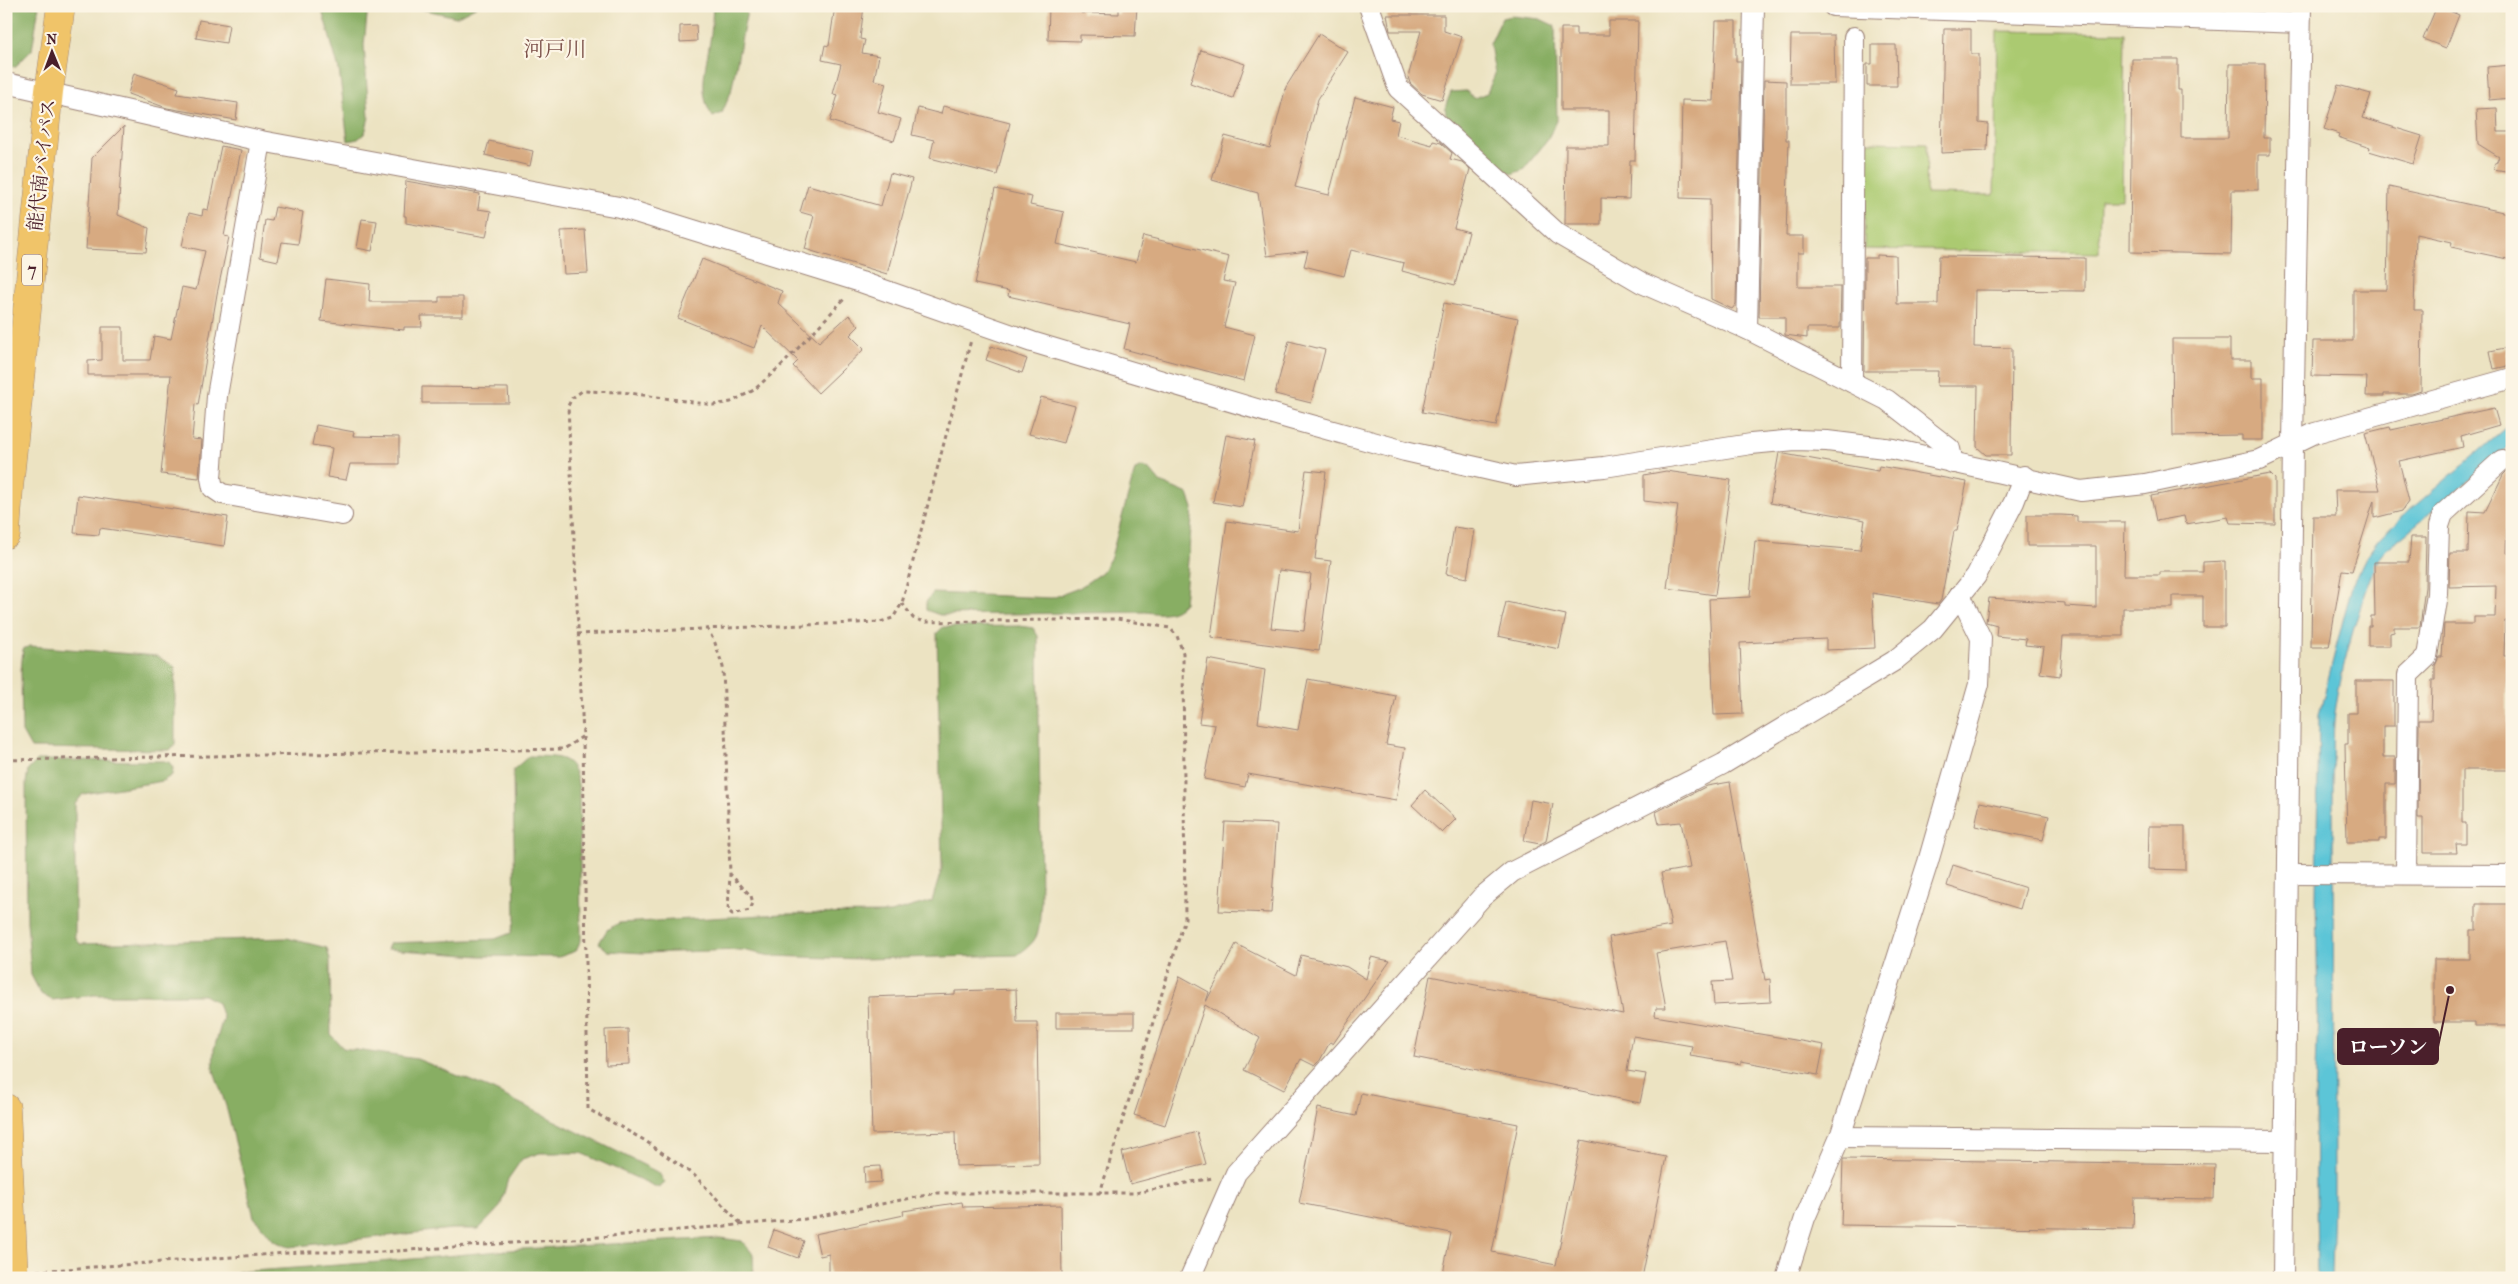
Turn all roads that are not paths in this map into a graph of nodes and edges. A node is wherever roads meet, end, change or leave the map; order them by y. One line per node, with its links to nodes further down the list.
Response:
1 (61, 6): 9 (highway, 能代南バイパス / 7)
2 (1369, 6): 11 (street)
3 (1754, 6): 11 (street)
4 (1833, 6): 5 (street)
5 (1899, 7): 6 (street)
6 (2301, 14): 14 (street)
7 (1854, 37): 13 (street)
8 (6, 83): 9 (street)
9 (49, 91): 10 (street); 19 (highway, 能代南バイパス / 7)
10 (261, 140): 16 (street); 18 (street)
11 (1747, 328): 13 (street)
12 (2512, 378): 14 (street)
13 (1852, 382): 16 (street)
14 (2293, 442): 17 (street); 21 (street)
15 (2502, 460): 22 (street)
16 (1953, 463): 17 (street)
17 (2024, 476): 20 (street)
18 (342, 515)
19 (6, 534)
20 (1960, 595): 25 (street); 28 (street)
21 (2288, 874): 22 (street); 26 (street)
22 (2406, 874): 23 (street)
23 (2512, 875)
24 (6, 1108): 27 (highway)
25 (1840, 1137): 26 (street); 29 (street)
26 (2284, 1141): 30 (street)
27 (14, 1275)
28 (1190, 1278)
29 (1786, 1278)
30 (2283, 1278)

